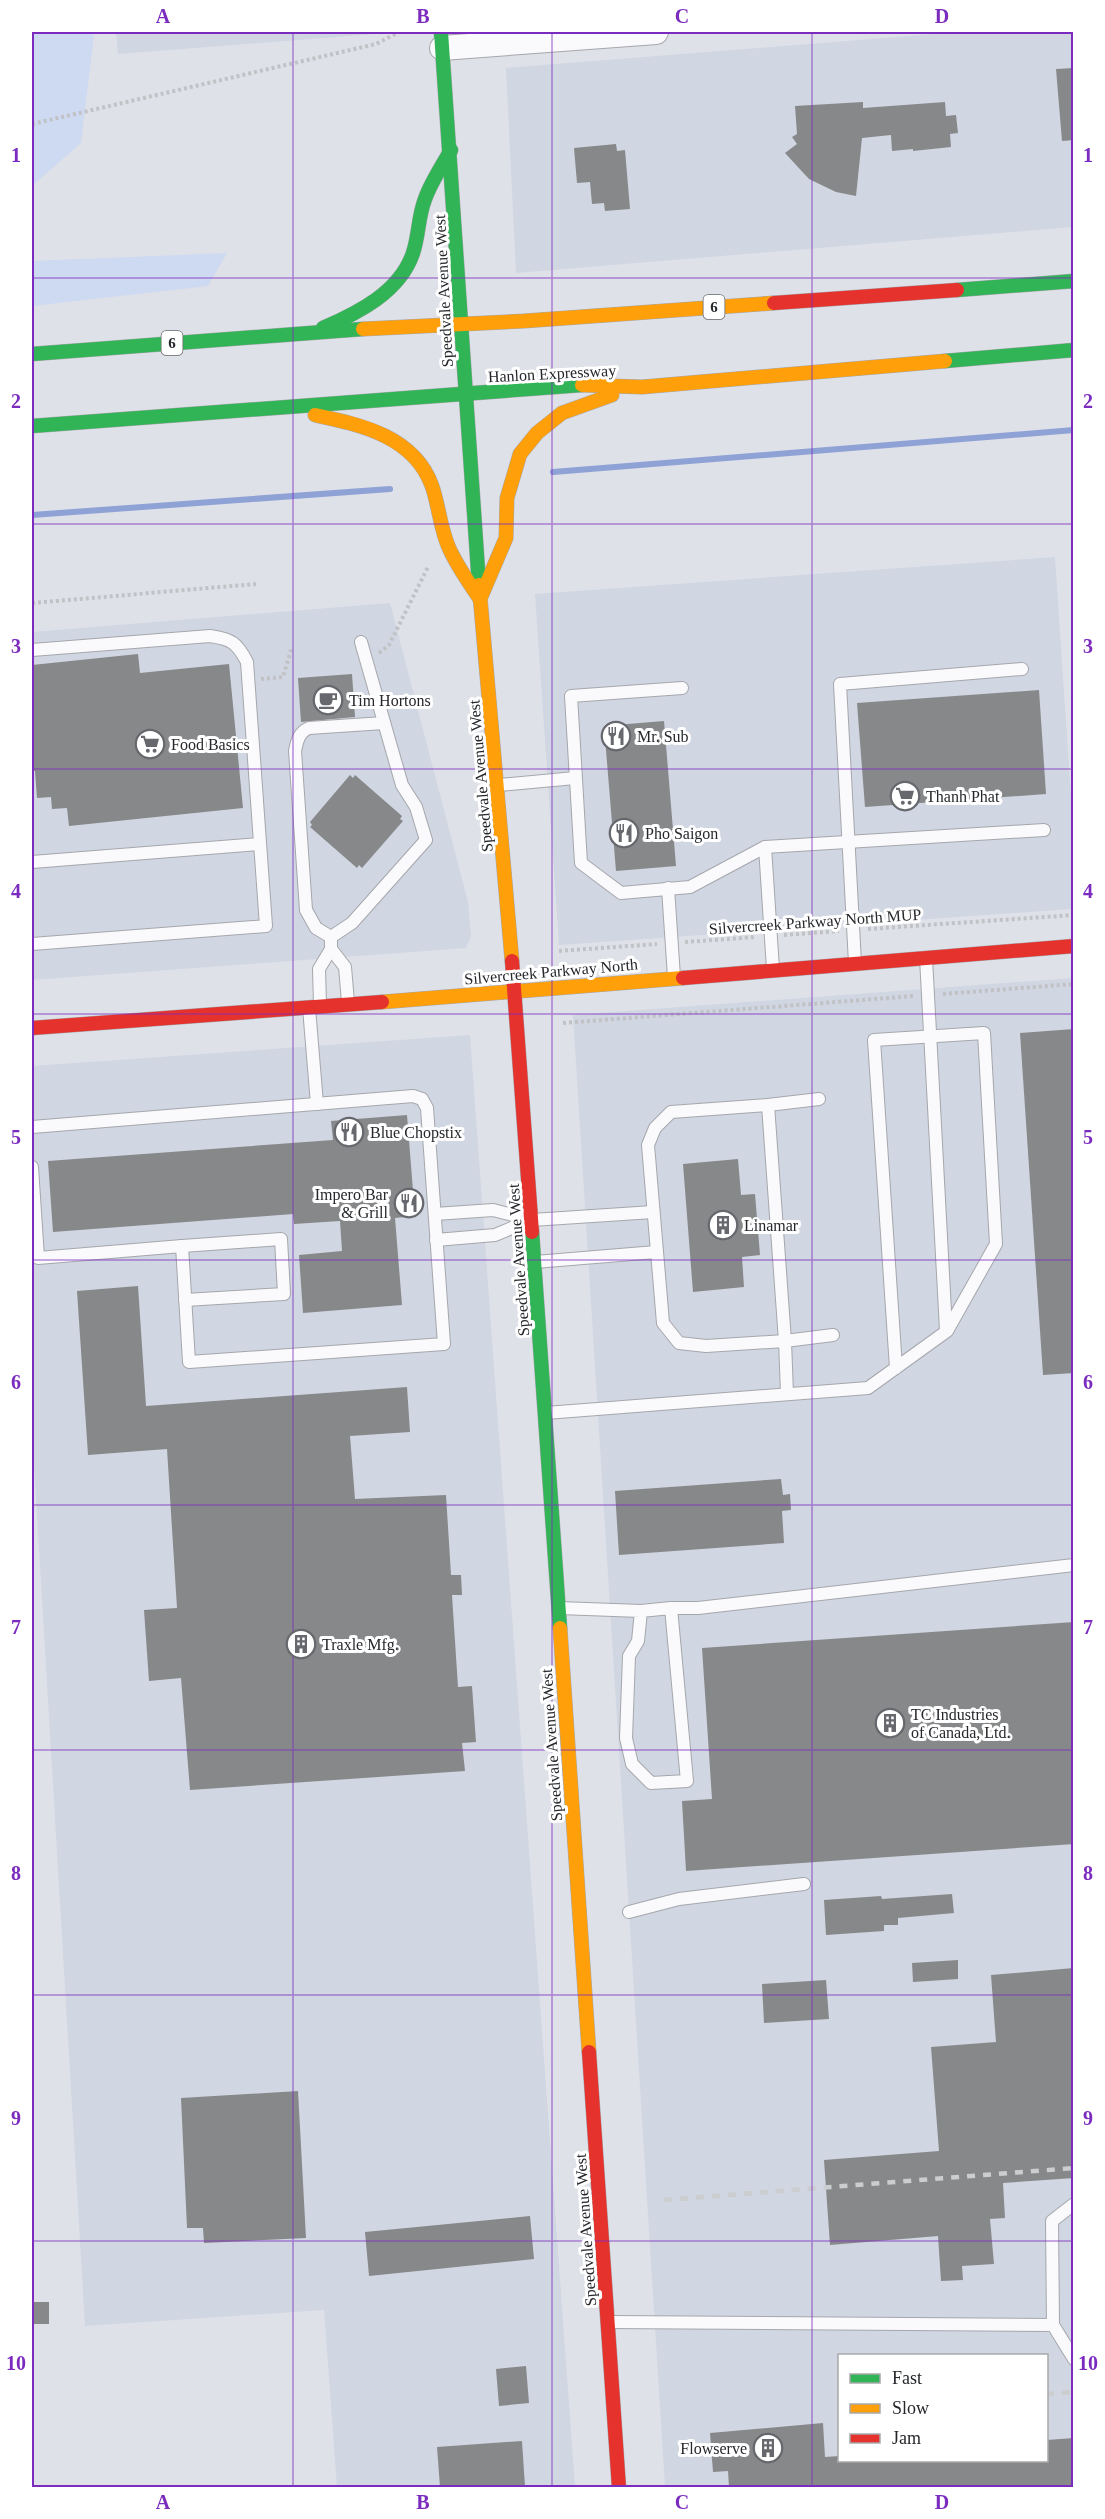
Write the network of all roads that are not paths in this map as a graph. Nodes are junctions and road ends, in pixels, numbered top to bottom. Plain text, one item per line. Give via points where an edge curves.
1 (656, 32) edge
2 (442, 40) edge
3 (451, 150) junction
4 (1074, 280) edge
5 (462, 325) junction
6 (314, 331) junction
7 (1074, 351) edge
8 (32, 354) edge
9 (642, 387) junction
10 (465, 394) junction
11 (283, 408) junction
12 (32, 426) edge
13 (480, 599) junction
14 (361, 642) dead end
15 (32, 650) edge
16 (1022, 669) dead end
17 (682, 688) dead end
18 (384, 723) junction
19 (575, 778) junction
20 (498, 785) junction
21 (1044, 830) dead end
22 (260, 844) junction
23 (849, 844) junction
24 (765, 847) junction
25 (32, 862) edge
26 (668, 888) junction
27 (331, 943) junction
28 (32, 944) edge
29 (1074, 946) edge
30 (926, 957) junction
31 (855, 963) junction
32 (773, 970) junction
33 (674, 978) junction
34 (515, 992) junction
35 (348, 1003) junction
36 (315, 1006) junction
37 (32, 1028) edge
38 (930, 1035) junction
39 (819, 1099) dead end
40 (317, 1104) junction
41 (768, 1105) junction
42 (32, 1127) edge
43 (32, 1167) edge
44 (653, 1212) junction
45 (435, 1214) junction
46 (532, 1220) junction
47 (436, 1240) junction
48 (182, 1246) junction
49 (656, 1252) junction
50 (534, 1262) junction
51 (185, 1300) junction
52 (946, 1331) junction
53 (833, 1335) dead end
54 (785, 1341) junction
55 (896, 1368) junction
56 (787, 1394) junction
57 (545, 1413) junction
58 (1074, 1565) edge
59 (558, 1608) junction
60 (671, 1608) junction
61 (641, 1611) junction
62 (804, 1884) dead end
63 (629, 1912) dead end
64 (1074, 2205) edge
65 (608, 2322) junction
66 (1053, 2325) junction
67 (1074, 2359) edge
68 (619, 2487) edge

1 - 2 street
2 - 3 main road, Speedvale Avenue West
3 - 5 main road, Speedvale Avenue West
3 - 6 main road via 422,206 412,256 402,277 385,293
4 - 5 main road, 6
5 - 6 main road, 6
5 - 10 main road, Speedvale Avenue West
6 - 8 main road, 6
7 - 9 main road, Hanlon Expressway
9 - 10 main road, Hanlon Expressway via 594,384
9 - 13 main road via 562,413 537,433 520,454 507,498 506,538
10 - 11 main road, Hanlon Expressway
10 - 13 main road, Speedvale Avenue West
11 - 12 main road, Hanlon Expressway
11 - 13 main road via 373,428 414,457 428,477 445,542
13 - 20 main road, Speedvale Avenue West
14 - 18 lane
15 - 22 lane via 210,636 227,638 239,648 247,662 249,680
16 - 23 lane via 840,684
17 - 19 lane via 571,696
18 - 27 lane via 402,785 416,807 426,840
18 - 27 lane via 309,728 297,741 306,910
19 - 20 lane
19 - 26 lane via 580,863 621,893
20 - 34 main road, Speedvale Avenue West
21 - 23 lane
22 - 25 lane
22 - 28 lane via 266,926
23 - 24 lane
23 - 31 lane
24 - 26 lane via 690,887
24 - 32 lane
26 - 33 lane
27 - 35 lane via 345,967
27 - 36 lane via 319,969
29 - 30 main road, Silvercreek Parkway North
30 - 31 main road, Silvercreek Parkway North
30 - 38 lane
31 - 32 main road, Silvercreek Parkway North
32 - 33 main road, Silvercreek Parkway North
33 - 34 main road, Silvercreek Parkway North
34 - 35 main road, Silvercreek Parkway North
34 - 46 main road, Speedvale Avenue West
35 - 36 main road, Silvercreek Parkway North
36 - 37 main road, Silvercreek Parkway North
36 - 40 lane
38 - 52 lane
38 - 52 lane via 984,1033 996,1244
38 - 55 lane via 874,1040
39 - 41 lane
40 - 42 lane
40 - 45 lane via 413,1096 422,1099 427,1108
41 - 44 lane via 671,1112 655,1128 648,1145
41 - 54 lane
43 - 48 lane via 38,1258
44 - 46 lane
44 - 49 lane
45 - 46 lane via 493,1210
45 - 47 lane
46 - 47 lane via 495,1235
46 - 50 main road, Speedvale Avenue West
47 - 51 lane via 444,1344 189,1362
48 - 51 lane
48 - 51 lane via 280,1239 284,1294
49 - 50 lane
49 - 54 lane via 663,1323 679,1343 706,1346
50 - 57 main road, Speedvale Avenue West
52 - 55 lane
53 - 54 lane
54 - 56 lane
55 - 56 lane via 868,1388
56 - 57 lane
57 - 59 main road, Speedvale Avenue West
58 - 60 lane
59 - 61 lane
59 - 65 main road, Speedvale Avenue West
60 - 61 lane
60 - 61 lane via 687,1781 651,1783 632,1764 626,1738 629,1656 638,1641
62 - 63 lane via 679,1899
64 - 66 lane via 1052,2221
65 - 66 lane
65 - 68 main road, Speedvale Avenue West
66 - 67 lane

